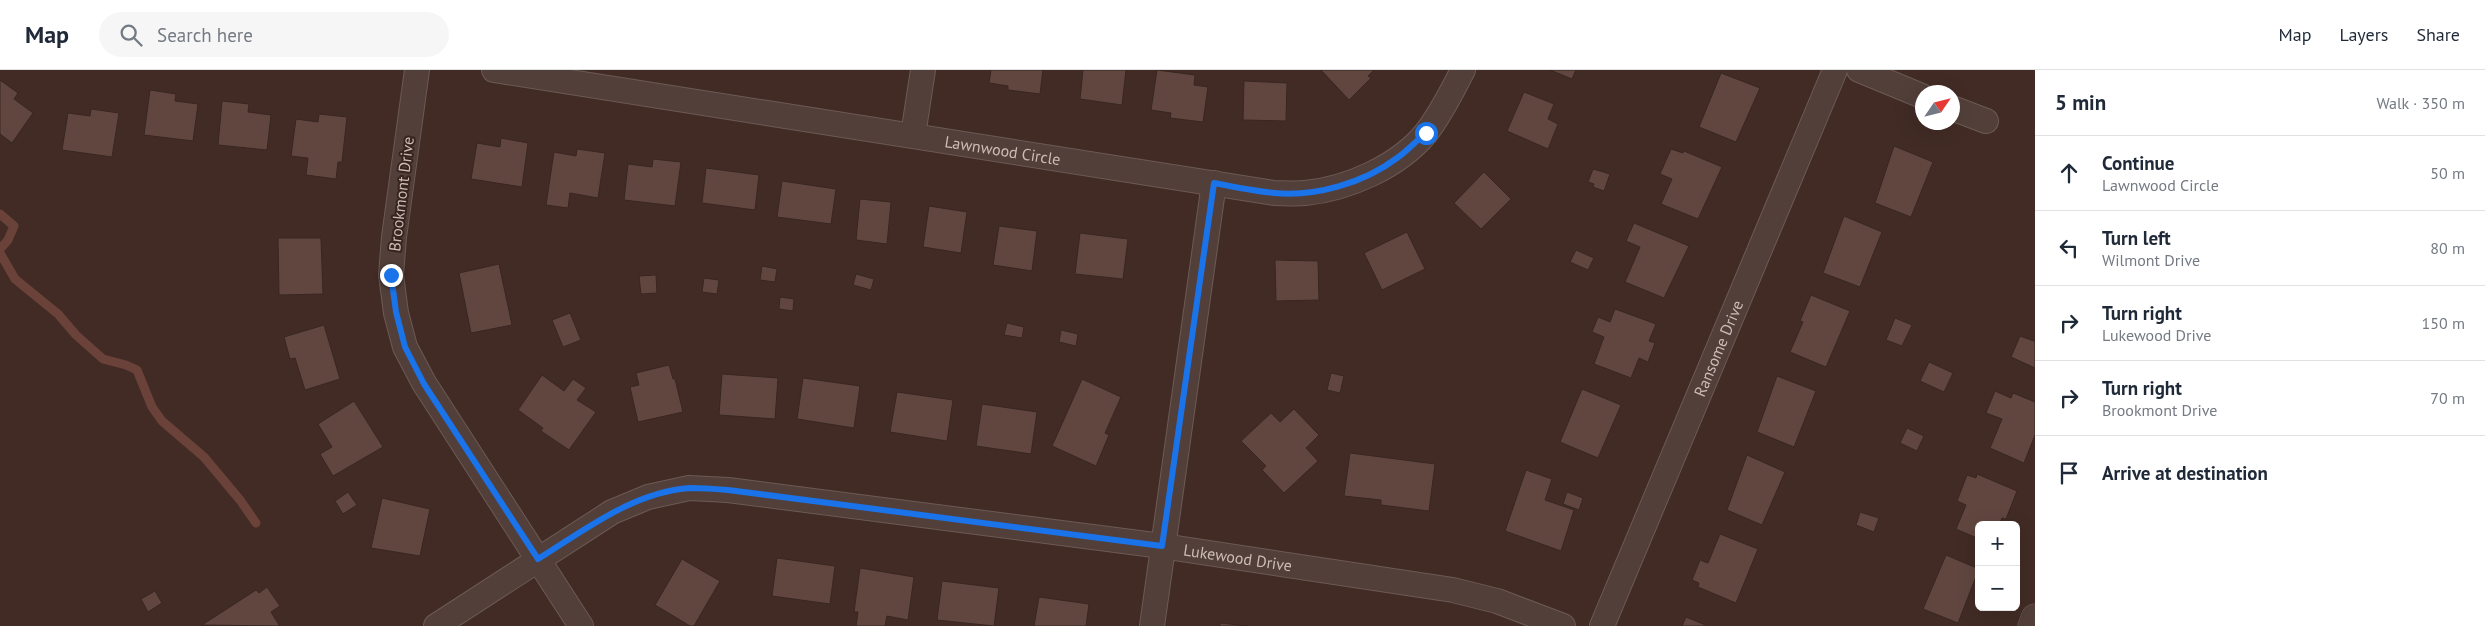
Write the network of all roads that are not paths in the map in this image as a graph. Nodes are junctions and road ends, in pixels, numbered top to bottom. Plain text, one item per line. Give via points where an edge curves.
1 (417, 70) edge
2 (494, 70) edge
3 (923, 70) edge
4 (1463, 70) edge
5 (1835, 70) edge
6 (1859, 70) edge
7 (1915, 93) edge
8 (1960, 111) edge
9 (1986, 121) dead end
10 (913, 135) junction
11 (1214, 183) junction
12 (1162, 546) junction
13 (538, 559) junction
14 (2035, 618) edge
15 (436, 626) edge
16 (581, 626) edge
17 (1152, 626) edge
18 (1563, 626) edge
19 (1602, 626) edge
20 (2032, 626) edge

1 - 13 street, Brookmont Drive via 394,237 391,275 396,312 405,347 424,384
2 - 10 street, Lawnwood Circle
3 - 10 street
4 - 11 street, Lawnwood Circle via 1426,133 1396,159 1367,175 1305,193 1274,193
5 - 19 street, Ransome Drive
6 - 7 street
8 - 9 street
10 - 11 street, Lawnwood Circle
11 - 12 street
12 - 13 street, Lukewood Drive via 728,490 689,488 648,497 612,512
12 - 17 street
12 - 18 street, Lukewood Drive via 1453,590 1497,601
13 - 15 street, Lukewood Drive
13 - 16 street, Brookmont Drive
14 - 20 street

